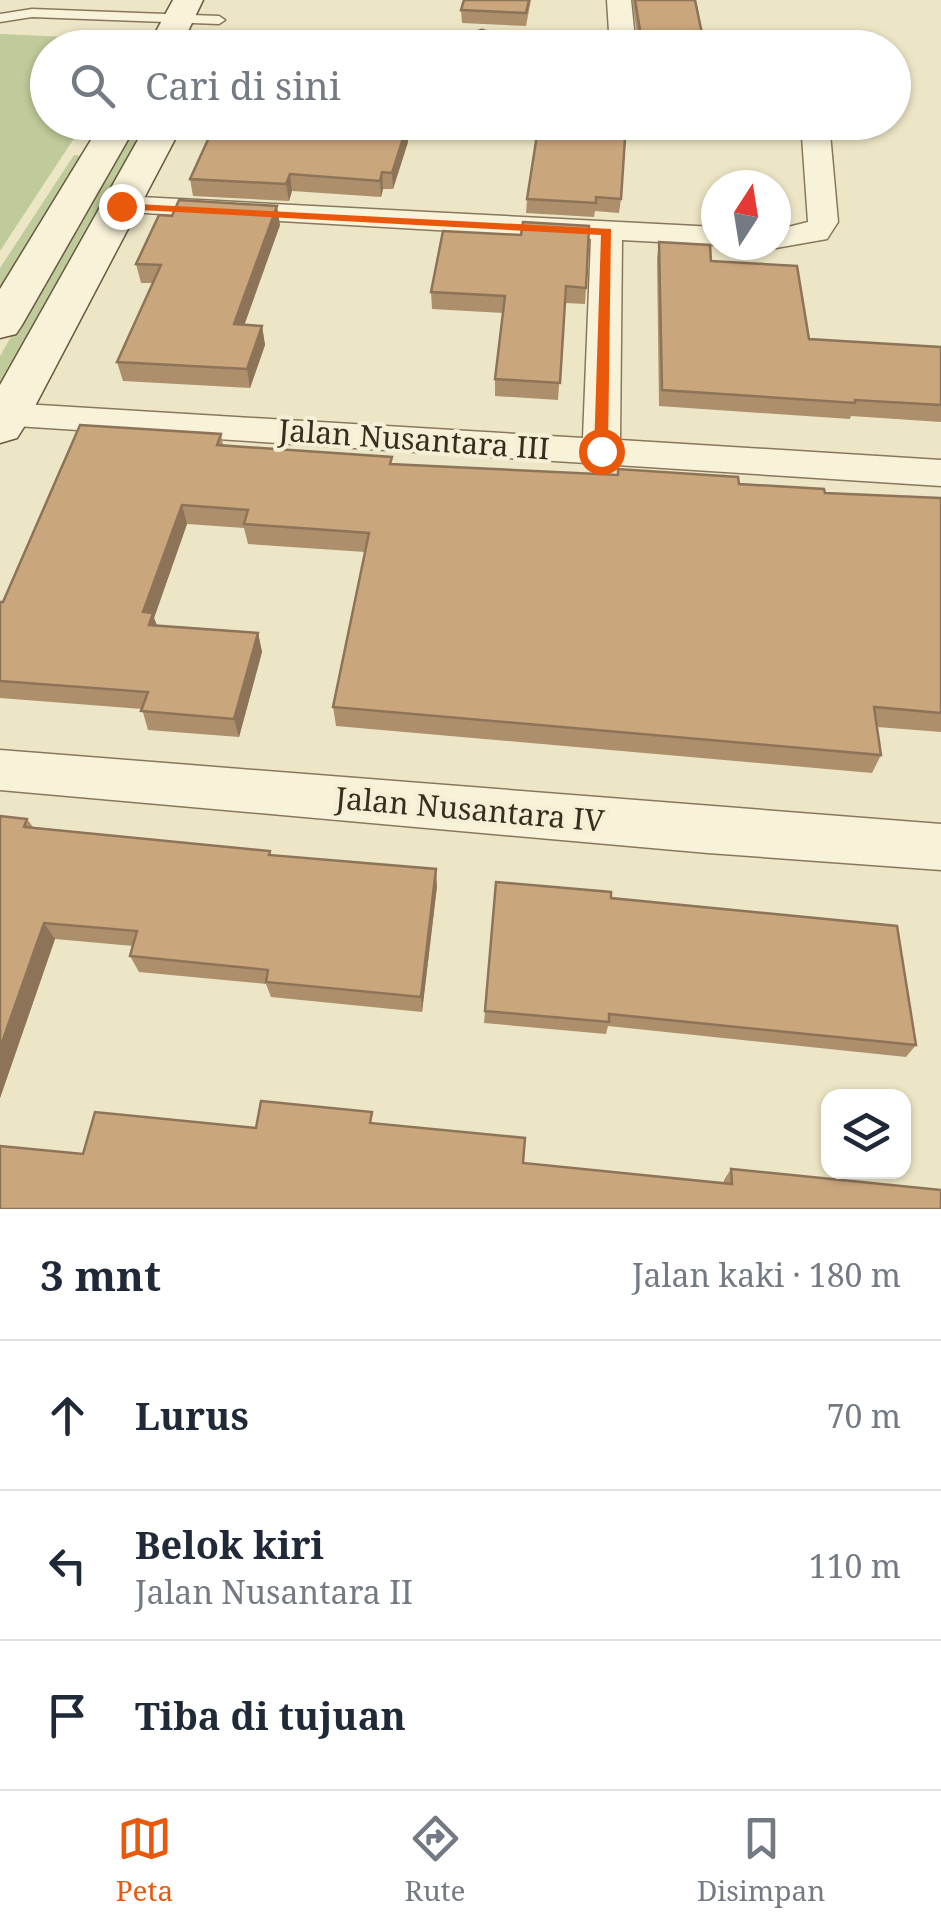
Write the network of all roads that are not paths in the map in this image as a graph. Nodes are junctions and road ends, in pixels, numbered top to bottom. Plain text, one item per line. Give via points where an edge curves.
1 (619, 0) edge
2 (184, 9) edge
3 (0, 18) edge
4 (217, 22) edge
5 (621, 30) edge
6 (109, 140) edge
7 (156, 140) edge
8 (816, 140) edge
9 (121, 206) junction
10 (607, 232) junction
11 (701, 235) edge
12 (791, 236) edge
13 (0, 325) edge
14 (3, 421) edge
15 (601, 451) junction
16 (941, 473) edge
17 (0, 770) edge
18 (941, 848) edge

1 - 5 street
2 - 3 lane
2 - 4 lane
6 - 13 street
7 - 9 street
8 - 12 street via 823,222 816,232
9 - 10 street
9 - 14 street
10 - 11 street
10 - 15 street
14 - 15 street, Jalan Nusantara III
15 - 16 street, Jalan Nusantara III
17 - 18 street, Jalan Nusantara IV

